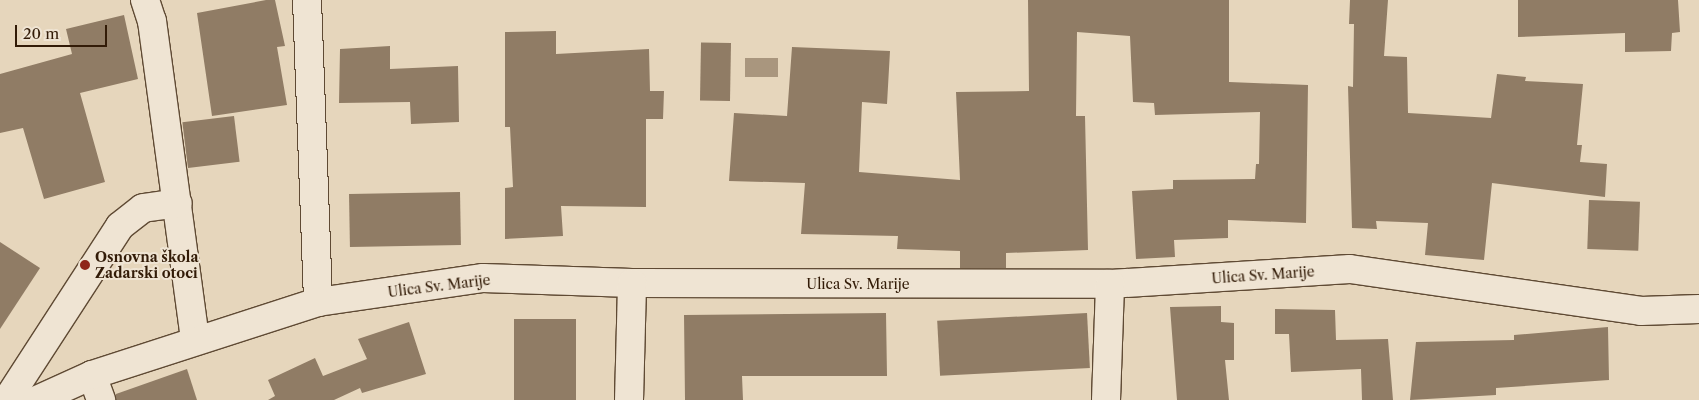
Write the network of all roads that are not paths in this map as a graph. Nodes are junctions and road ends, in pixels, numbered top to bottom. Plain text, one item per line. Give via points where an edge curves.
1 (145, 0) edge
2 (307, 0) edge
3 (178, 203) junction
4 (632, 283) junction
5 (1110, 284) junction
6 (318, 302) junction
7 (1699, 309) edge
8 (195, 339) junction
9 (96, 388) edge
10 (7, 400) edge
11 (37, 400) edge
12 (629, 400) edge
13 (1106, 400) edge

1 - 3 street via 152,21
2 - 6 street
3 - 8 street
3 - 10 street via 143,208 120,226
4 - 5 street, Ulica Sv. Marije
4 - 6 street, Ulica Sv. Marije via 483,278
4 - 12 street
5 - 7 street, Ulica Sv. Marije via 1350,269 1641,311
5 - 13 street
6 - 8 street, Ulica Sv. Marije
8 - 9 street, Ulica Sv. Marije
9 - 11 street, Ulica Sv. Marije

